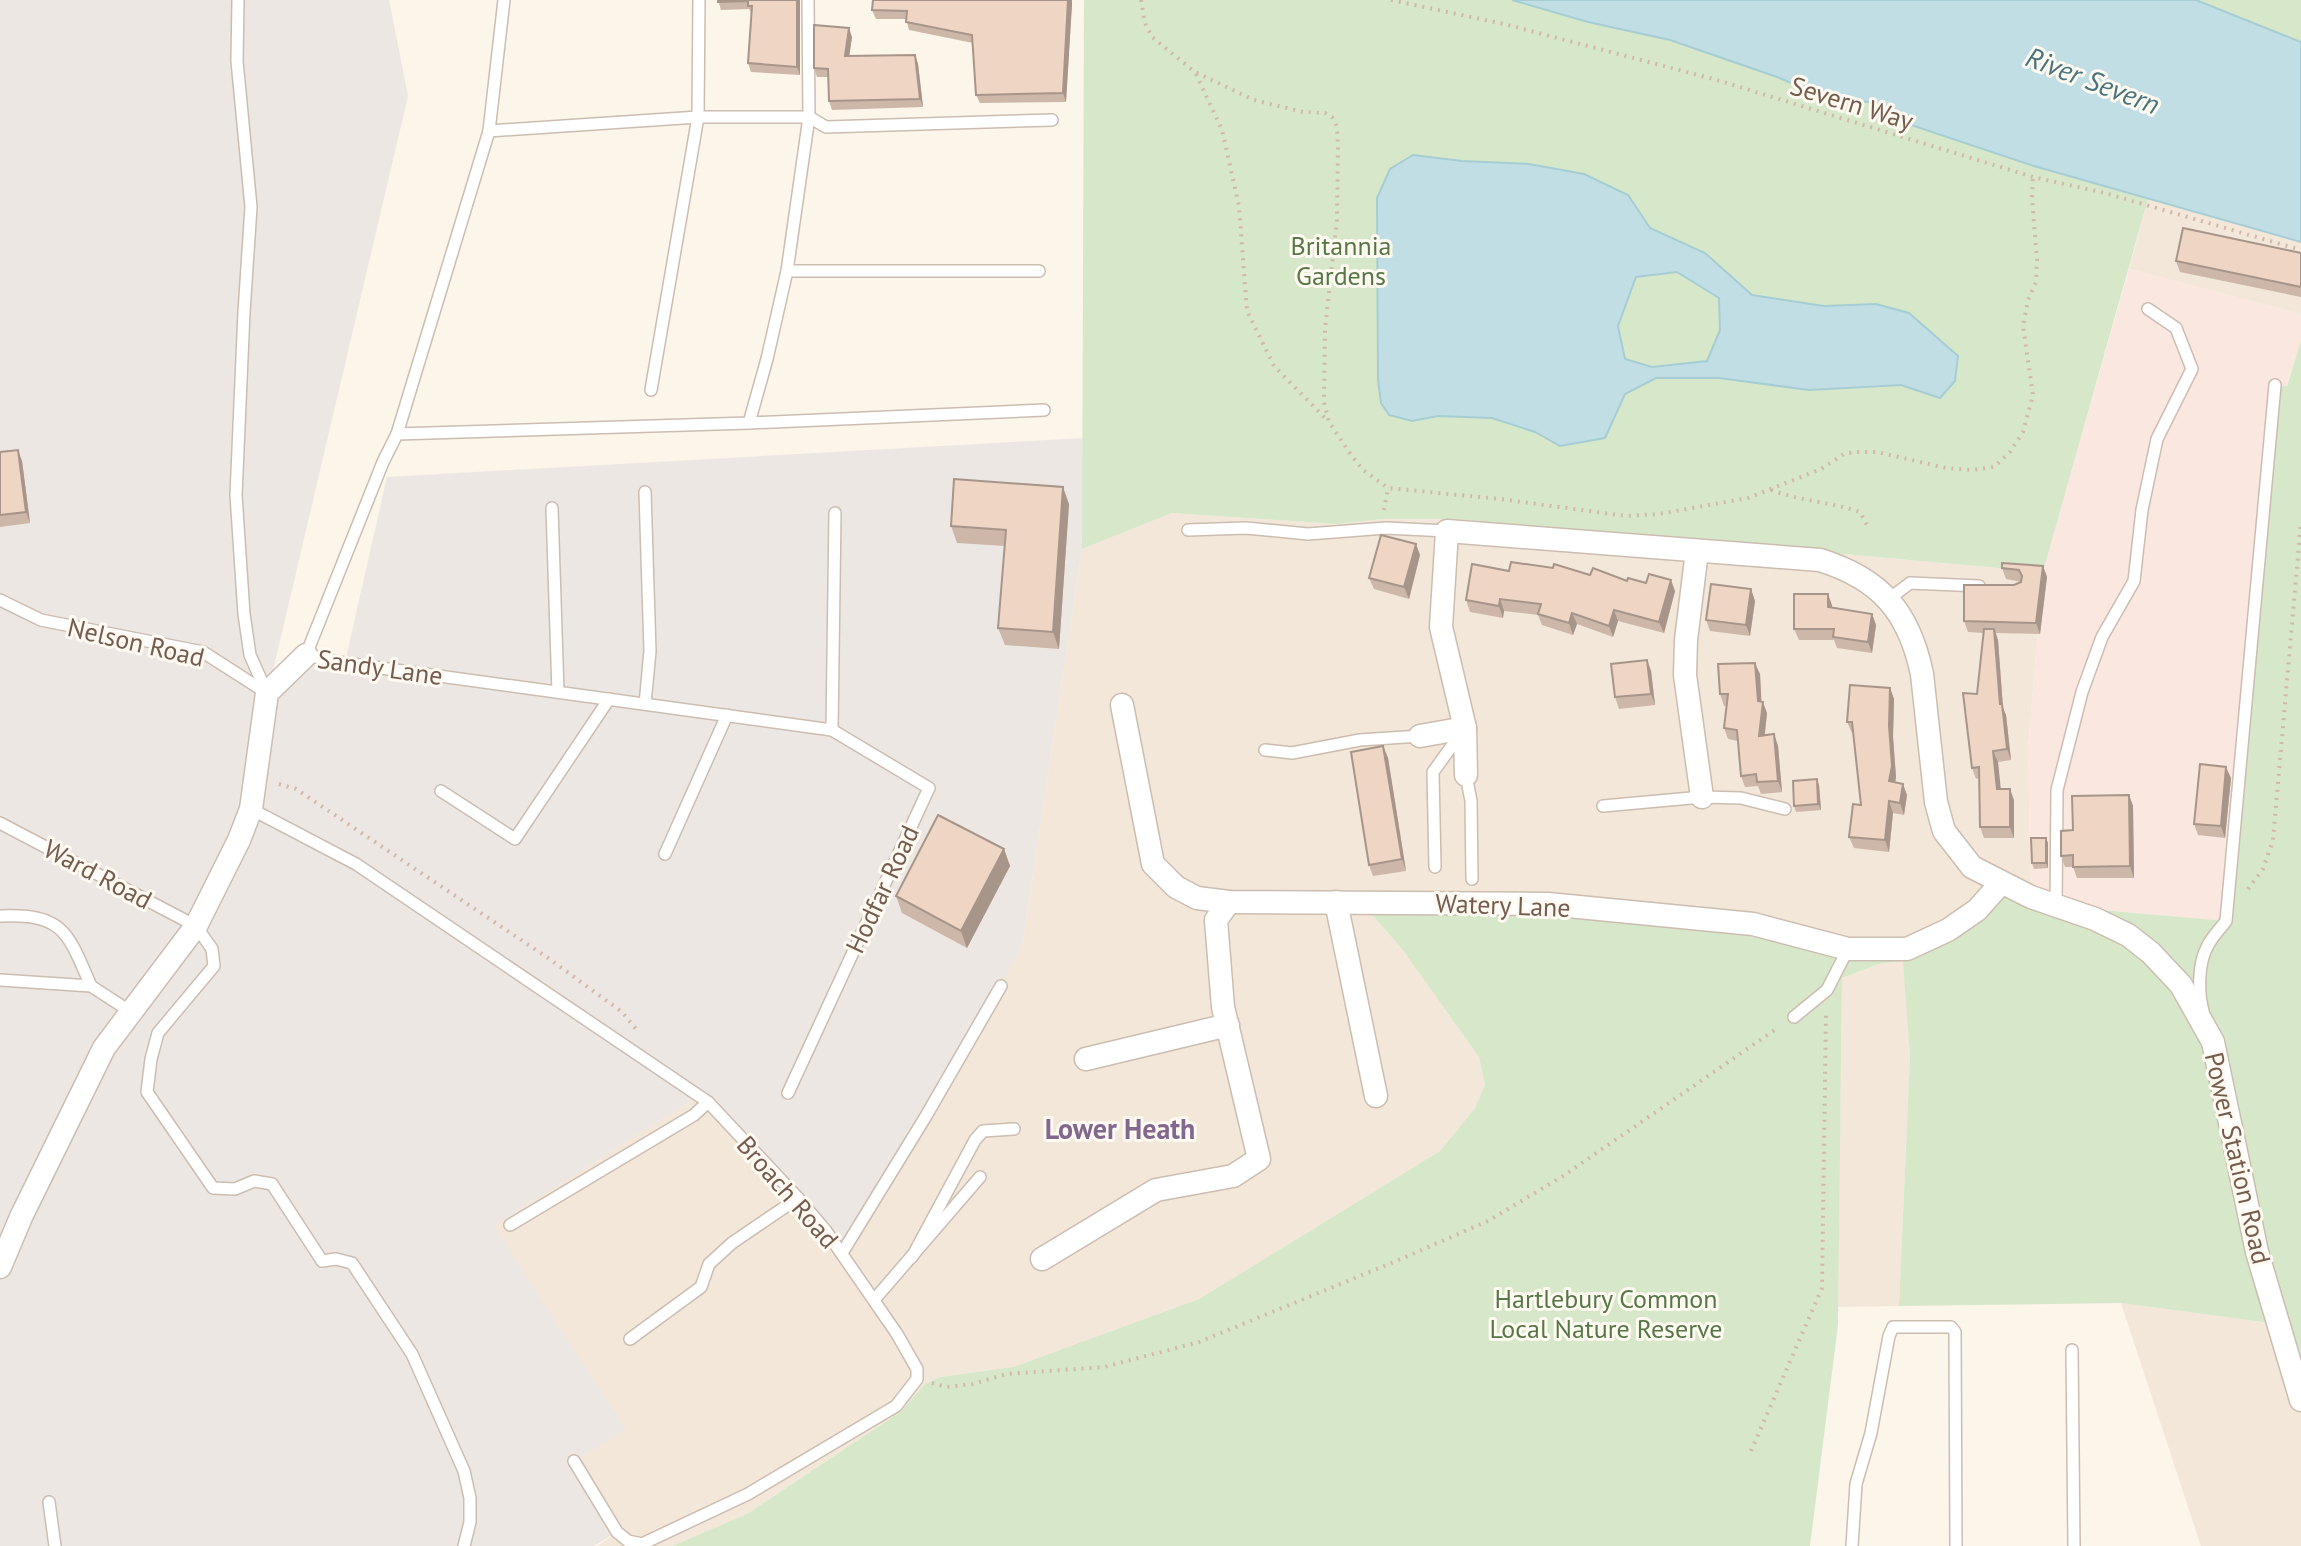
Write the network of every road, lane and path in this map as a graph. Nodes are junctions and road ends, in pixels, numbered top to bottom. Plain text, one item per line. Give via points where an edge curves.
1 (238, 0) edge
2 (504, 0) edge
3 (699, 0) edge
4 (808, 0) edge
5 (1141, 0) edge
6 (1391, 0) edge
7 (1195, 72) junction
8 (698, 117) junction
9 (809, 117) junction
10 (1052, 120) dead end
11 (489, 131) junction
12 (2033, 177) junction
13 (2301, 250) edge
14 (787, 271) junction
15 (1039, 271) dead end
16 (2148, 309) dead end
17 (2275, 385) dead end
18 (651, 390) dead end
19 (1044, 410) dead end
20 (1329, 422) junction
21 (749, 423) junction
22 (397, 434) junction
23 (1771, 490) junction
24 (645, 492) dead end
25 (552, 508) dead end
26 (835, 513) dead end
27 (2301, 522) edge
28 (1868, 527) dead end
29 (1188, 530) dead end
30 (1447, 531) junction
31 (1697, 551) junction
32 (1987, 587) edge
33 (1889, 599) junction
34 (0, 600) edge
35 (2301, 629) edge
36 (2293, 630) junction
37 (306, 655) junction
38 (558, 692) junction
39 (267, 693) junction
40 (609, 699) junction
41 (645, 704) junction
42 (1122, 705) dead end
43 (727, 715) junction
44 (1465, 728) junction
45 (832, 730) junction
46 (1420, 736) joint
47 (1265, 750) dead end
48 (1466, 775) joint
49 (257, 779) junction
50 (441, 791) dead end
51 (1702, 797) junction
52 (1603, 806) dead end
53 (251, 809) junction
54 (1785, 809) dead end
55 (0, 823) edge
56 (665, 854) dead end
57 (1435, 867) dead end
58 (1472, 879) dead end
59 (2001, 883) junction
60 (1229, 902) junction
61 (1336, 902) junction
62 (2056, 906) junction
63 (0, 916) edge
64 (2226, 921) junction
65 (196, 926) junction
66 (1848, 949) junction
67 (0, 980) edge
68 (91, 986) junction
69 (1001, 986) dead end
70 (1827, 990) junction
71 (131, 1012) junction
72 (1794, 1017) joint
73 (1228, 1025) junction
74 (640, 1034) dead end
75 (2213, 1042) junction
76 (1086, 1059) dead end
77 (788, 1093) dead end
78 (1376, 1096) dead end
79 (708, 1102) junction
80 (1014, 1129) dead end
81 (980, 1177) dead end
82 (798, 1198) junction
83 (510, 1225) dead end
84 (842, 1253) junction
85 (912, 1257) junction
86 (1042, 1259) dead end
87 (0, 1267) edge
88 (874, 1300) junction
89 (630, 1339) dead end
90 (2072, 1350) dead end
91 (917, 1379) junction
92 (2301, 1400) edge
93 (1751, 1451) dead end
94 (574, 1461) dead end
95 (49, 1502) dead end
96 (55, 1546) edge
97 (464, 1546) edge
98 (1852, 1546) edge
99 (1956, 1546) edge
100 (2074, 1546) edge

1 - 39 lane via 237,61 251,207 236,495 250,655
2 - 11 lane
3 - 8 lane
4 - 9 lane
5 - 7 path via 1152,37
6 - 12 path, Severn Way via 1717,80
7 - 20 path via 1222,130 1239,206 1247,311 1274,366
7 - 20 path via 1254,100 1325,113 1337,127 1337,220 1324,343
8 - 9 lane
8 - 11 lane
8 - 18 lane
9 - 10 lane via 826,127
9 - 14 lane
11 - 22 lane
12 - 13 path, Severn Way
12 - 23 path via 2036,282 2023,326 2033,395 2023,432 2010,452 1994,467 1971,470 1877,452 1844,454
14 - 15 lane
14 - 21 lane
16 - 62 lane via 2176,328 2192,369 2157,439 2134,581 2102,637 2057,790
17 - 64 lane
19 - 21 lane
20 - 23 path via 1363,470 1388,488 1626,516 1700,507
21 - 22 lane
22 - 37 lane
23 - 28 path via 1860,512
24 - 41 lane via 650,651
25 - 38 lane
26 - 45 lane
27 - 36 path
29 - 30 lane
30 - 31 street
30 - 44 street via 1441,627
31 - 33 street via 1820,560 1845,568
31 - 51 street via 1685,675
32 - 33 lane via 1910,583
33 - 59 street via 1917,654 1944,831 1972,867
34 - 39 lane, Nelson Road via 41,620 203,652
35 - 36 path
36 - 64 path via 2273,840 2263,869
37 - 38 lane, Sandy Lane
37 - 39 street, Sandy Lane
38 - 40 lane, Sandy Lane
39 - 49 street
40 - 41 lane, Sandy Lane
40 - 50 lane via 515,839
41 - 43 lane, Sandy Lane
42 - 60 street, Watery Lane via 1153,864 1176,887 1197,898
43 - 45 lane, Sandy Lane
43 - 56 lane
44 - 46 street
44 - 48 street
44 - 57 lane via 1433,772
45 - 77 lane, Hodfar Road via 929,788
46 - 47 lane via 1292,753
48 - 58 lane
49 - 53 street
49 - 74 path via 296,789 548,958 622,1012
51 - 52 lane
51 - 54 lane via 1741,798
53 - 65 street
53 - 79 lane, Broach Road via 356,864
55 - 65 lane, Ward Road
59 - 62 street, Power Station Road
59 - 66 street, Watery Lane via 1958,924 1907,949
60 - 61 street, Watery Lane
60 - 73 street via 1216,920
61 - 66 street, Watery Lane via 1548,904 1753,924
61 - 78 street
62 - 75 street, Power Station Road via 2128,935 2151,953 2181,985
63 - 68 lane via 29,915 60,926
64 - 75 lane via 2206,948 2200,976 2200,1000
65 - 71 street
65 - 97 lane via 212,949 214,966 158,1033 147,1092 213,1188 235,1189 254,1181 272,1184 322,1261 352,1263 412,1354 464,1471 470,1498
66 - 70 lane
67 - 68 lane
68 - 71 lane
69 - 84 lane
70 - 72 lane
70 - 93 path via 1822,1288
71 - 87 street via 104,1048
72 - 91 path via 1576,1168 1488,1221 1227,1331 1104,1367 1006,1374 946,1387
73 - 76 street
73 - 86 street via 1259,1159 1233,1176 1156,1190
75 - 92 street, Power Station Road via 2257,1252
79 - 82 lane, Broach Road
79 - 83 lane
80 - 85 lane via 983,1131 975,1140
81 - 85 lane
82 - 84 lane, Broach Road
82 - 89 lane via 732,1243 709,1264 701,1287
84 - 88 lane, Broach Road
85 - 88 lane
88 - 91 lane, Broach Road via 917,1369
90 - 100 lane
91 - 94 lane via 883,1414 748,1494 642,1544 617,1532
95 - 96 lane
98 - 99 lane via 1856,1484 1889,1336 1893,1327 1904,1325 1951,1327 1955,1332

